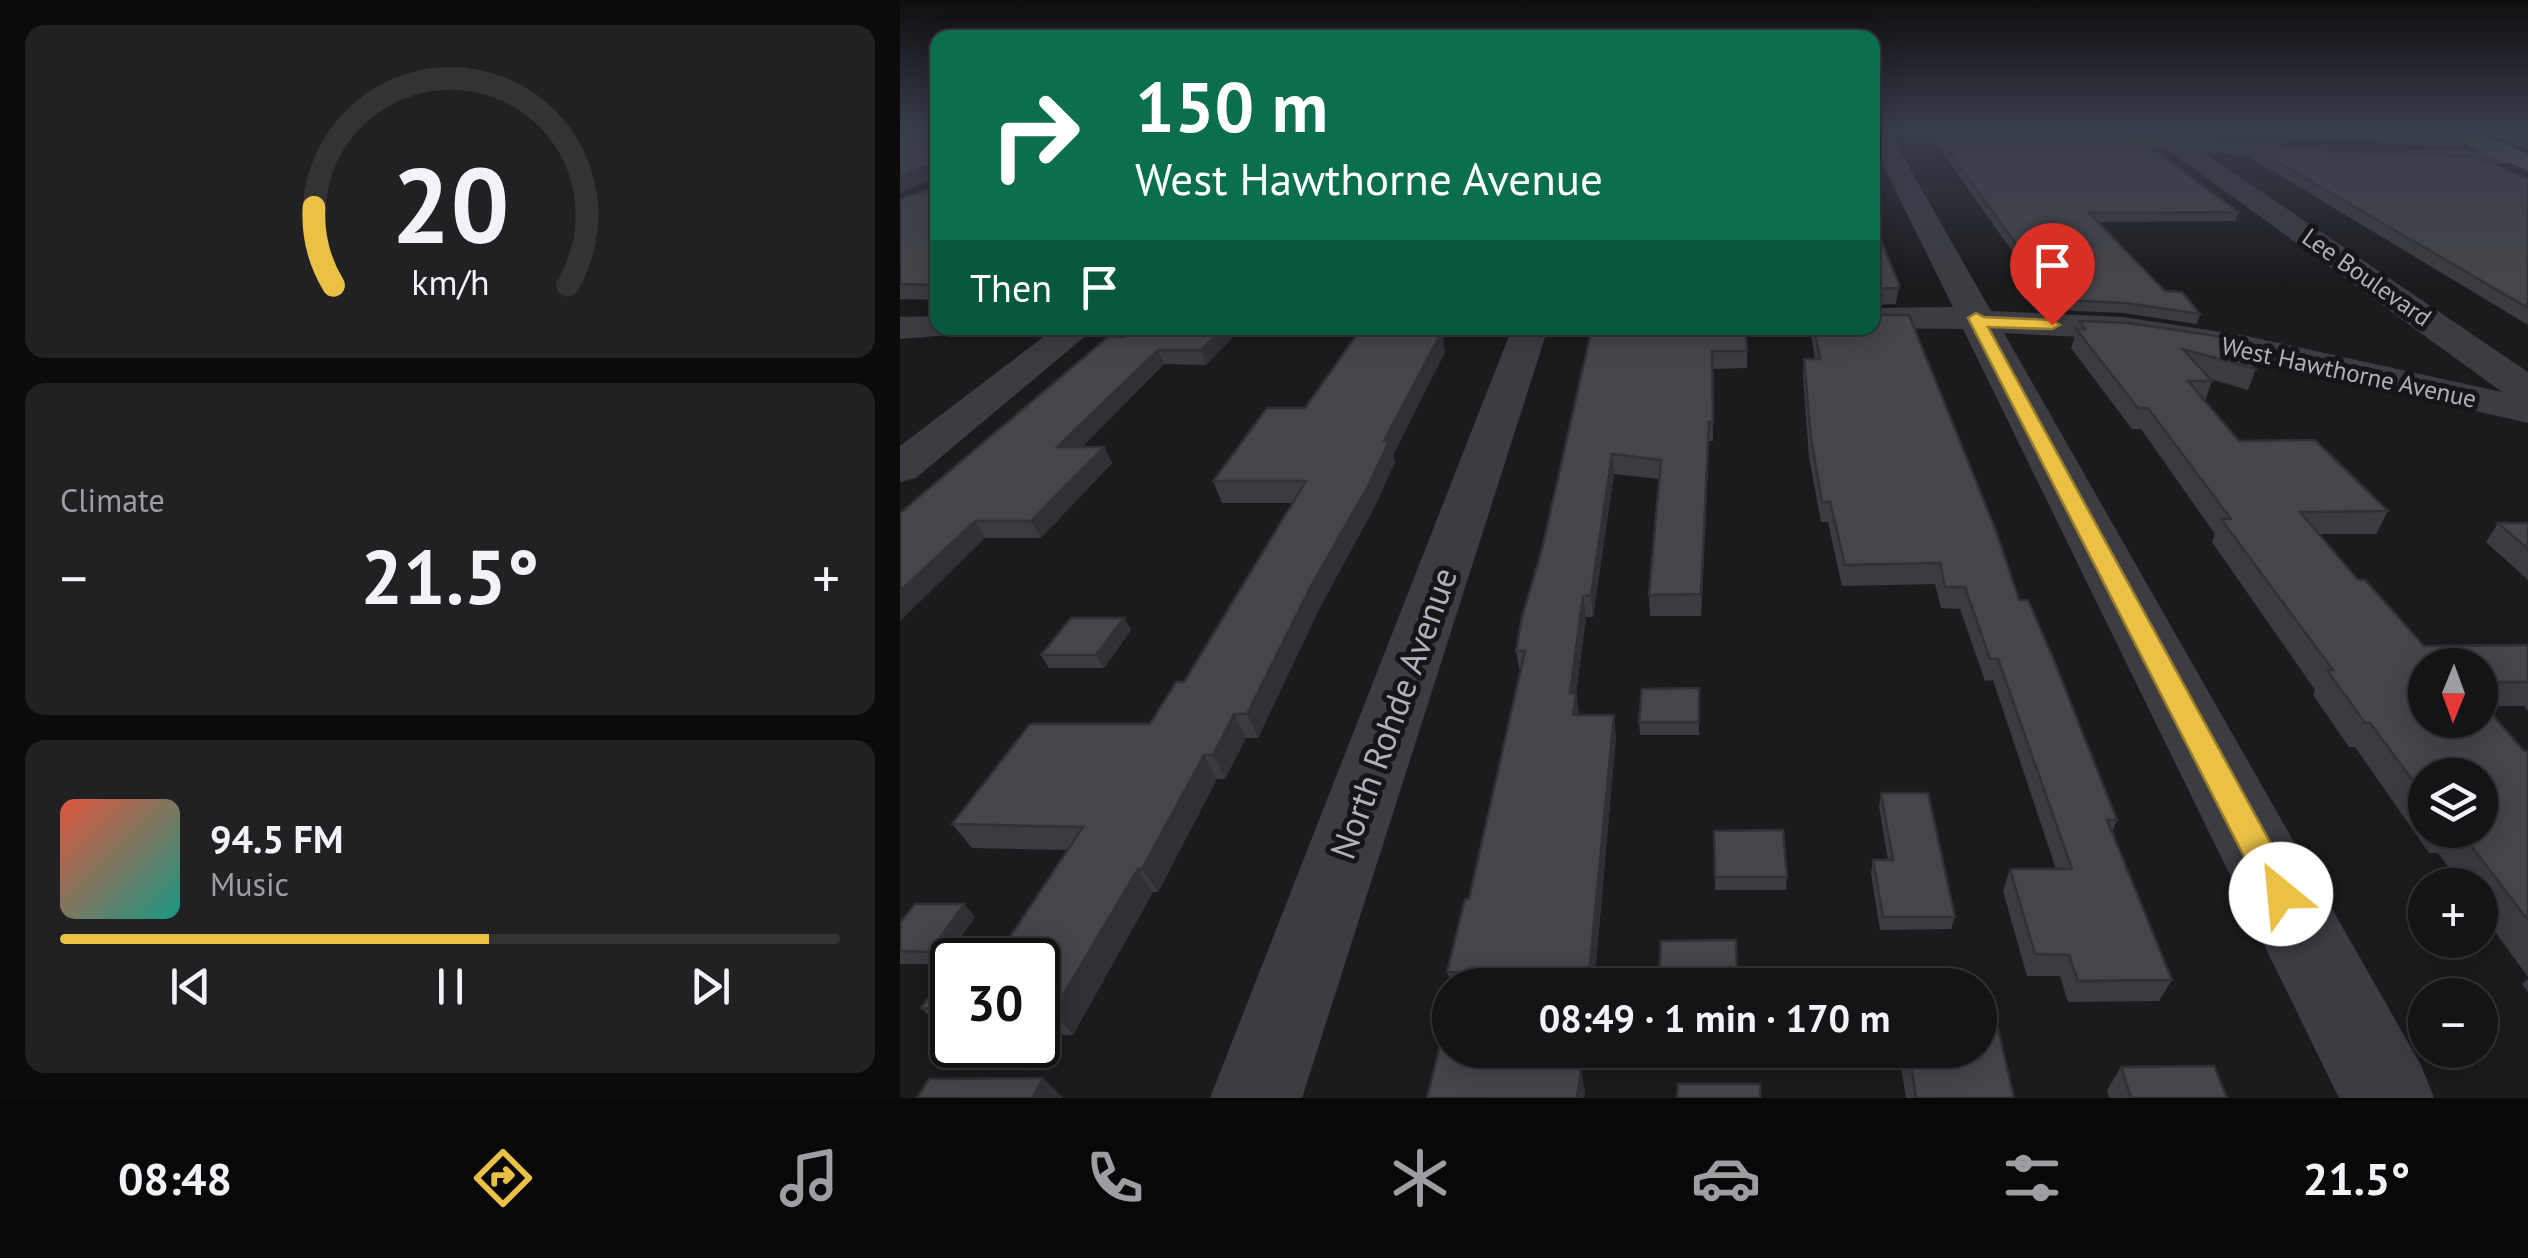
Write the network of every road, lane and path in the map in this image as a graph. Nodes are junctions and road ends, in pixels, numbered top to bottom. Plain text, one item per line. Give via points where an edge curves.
1 (1903, 181) edge
2 (2230, 181) edge
3 (1976, 318) junction
4 (1880, 319) edge
5 (900, 328) edge
6 (930, 328) edge
7 (1068, 335) edge
8 (1528, 335) edge
9 (2528, 391) edge
10 (2528, 410) edge
11 (900, 468) edge
12 (1256, 1098) edge
13 (2388, 1098) edge

1 - 3 street
2 - 9 street, Lee Boulevard
3 - 4 street, West Hawthorne Avenue
3 - 10 street, West Hawthorne Avenue via 2123,328 2247,347
3 - 13 street
5 - 6 street
7 - 11 street
8 - 12 street, North Rohde Avenue

